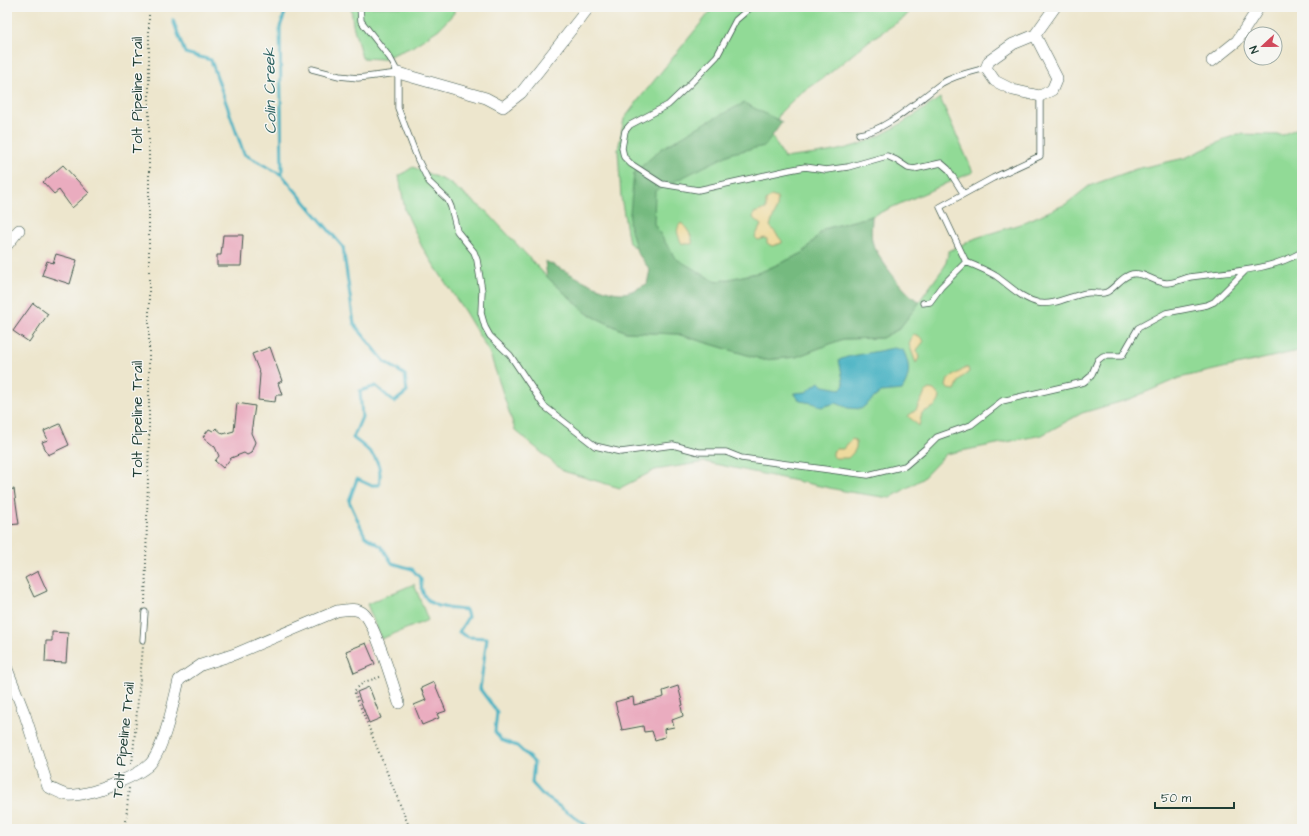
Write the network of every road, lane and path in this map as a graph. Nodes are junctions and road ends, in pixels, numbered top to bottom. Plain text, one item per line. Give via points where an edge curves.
1 (149, 7) edge
2 (360, 7) edge
3 (589, 7) edge
4 (751, 7) edge
5 (1055, 7) edge
6 (1259, 7) edge
7 (1035, 35) junction
8 (1212, 61) dead end
9 (986, 68) junction
10 (312, 69) dead end
11 (398, 72) junction
12 (1040, 96) junction
13 (858, 134) dead end
14 (963, 193) junction
15 (18, 230) dead end
16 (7, 245) edge
17 (1302, 252) edge
18 (966, 262) junction
19 (1245, 271) junction
20 (923, 303) dead end
21 (145, 612) joint
22 (143, 640) joint
23 (7, 669) edge
24 (389, 674) junction
25 (399, 703) dead end
26 (131, 777) junction
27 (125, 829) edge
28 (410, 829) edge

1 - 21 path, Tolt Pipeline Trail via 149,436
2 - 11 lane via 361,21
3 - 11 street via 521,93 503,107 486,98
4 - 14 lane via 736,20 717,56 689,86 668,105 630,125 625,131 622,148 624,157 631,164 662,184 698,190 789,170 848,167 887,156 914,169 941,163 948,169
5 - 7 street
6 - 8 street via 1237,41
7 - 9 street via 1013,44 989,61
7 - 12 street via 1057,78 1052,90
9 - 12 street via 995,82 1013,90
9 - 13 lane via 961,74 943,83 896,117 866,133
10 - 11 lane via 358,78
11 - 19 lane via 398,108 418,160 429,182 448,200 457,231 474,252 477,260 482,291 481,313 485,327 490,336 510,356 544,406 595,446 621,452 673,445 699,452 726,452 741,458 868,475 905,466 937,437 968,427 1002,401 1084,382 1091,376 1098,360 1103,356 1122,356 1138,328 1166,313 1214,302
12 - 14 lane via 1040,156
14 - 18 lane via 940,207
15 - 16 street
17 - 19 lane via 1286,261
18 - 19 lane via 987,271 1028,299 1049,304 1074,295 1109,291 1131,274 1142,274 1168,283 1189,277
18 - 20 lane via 930,302
21 - 22 lane
22 - 26 path, Tolt Pipeline Trail
23 - 26 street via 48,787 67,795 96,790
24 - 25 street
24 - 26 street via 365,614 354,609 337,611 235,654 201,665 179,680 164,736 150,763
24 - 28 path via 364,682 354,691
26 - 27 path, Tolt Pipeline Trail

